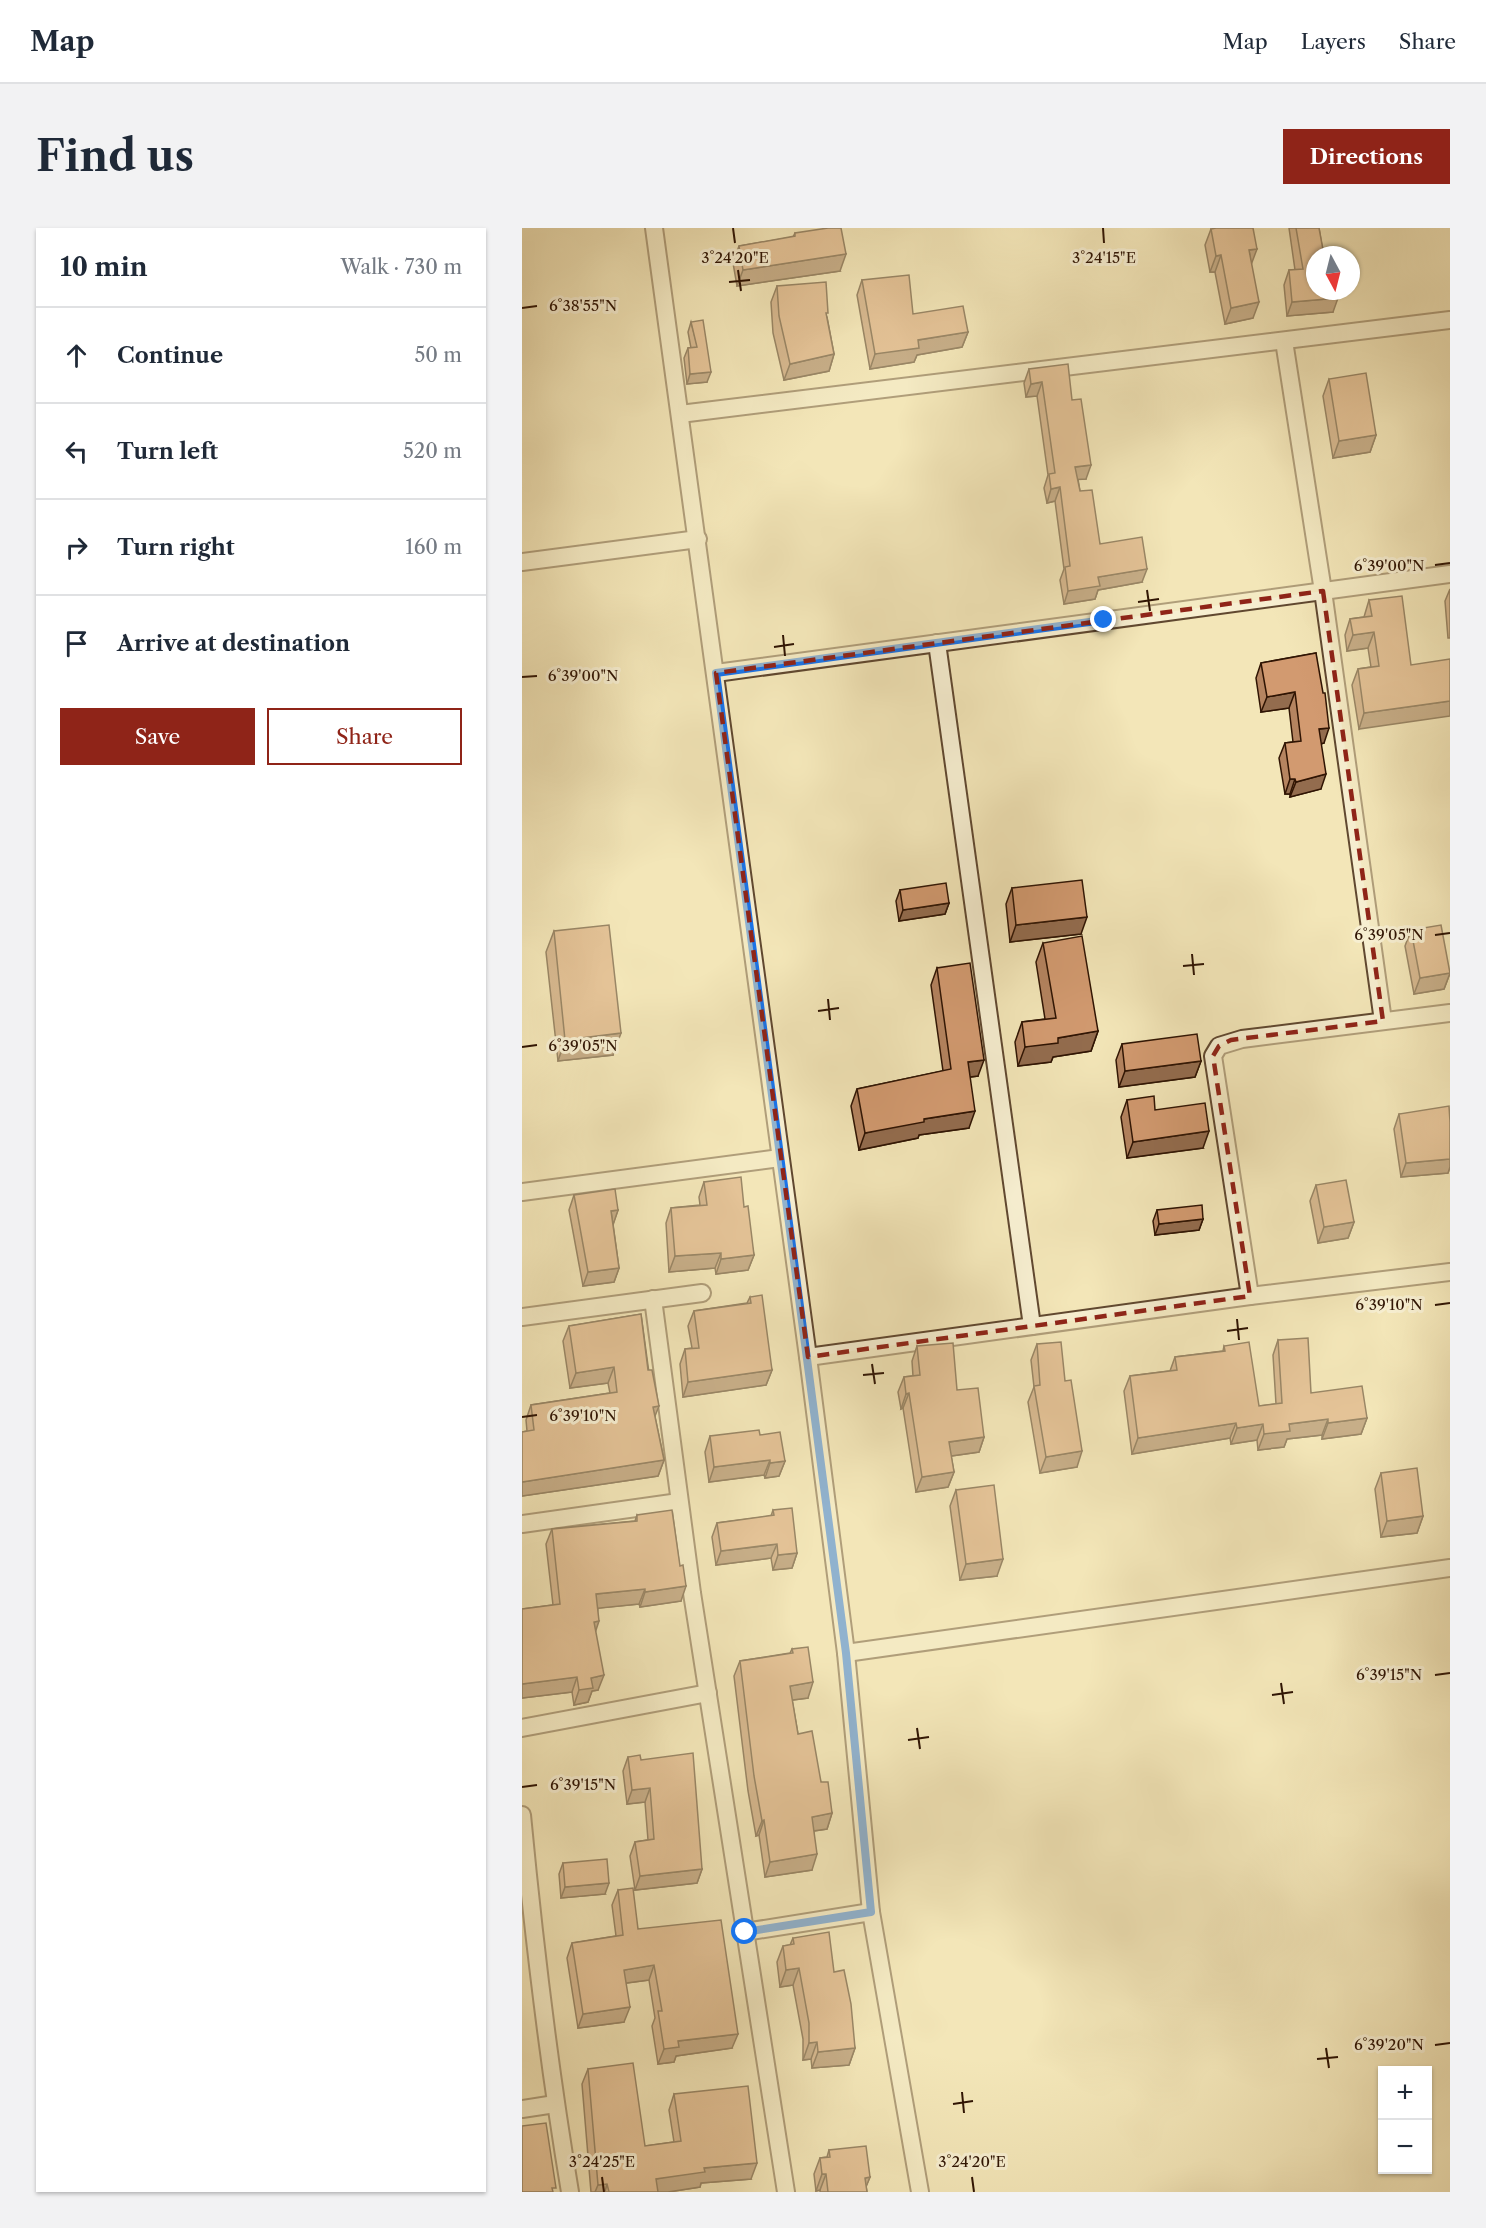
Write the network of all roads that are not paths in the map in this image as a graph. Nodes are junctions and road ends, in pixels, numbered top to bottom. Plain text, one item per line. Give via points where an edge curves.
1 (654, 228) edge
2 (1450, 320) edge
3 (1284, 341) junction
4 (680, 414) junction
5 (698, 539) junction
6 (522, 562) edge
7 (1450, 574) edge
8 (1323, 591) junction
9 (936, 643) junction
10 (716, 673) junction
11 (1450, 1013) edge
12 (1383, 1022) junction
13 (780, 1158) junction
14 (522, 1192) edge
15 (1450, 1272) edge
16 (702, 1293) dead end
17 (1250, 1296) junction
18 (653, 1299) junction
19 (522, 1317) edge
20 (1032, 1326) junction
21 (808, 1357) junction
22 (679, 1502) junction
23 (522, 1524) edge
24 (1450, 1568) edge
25 (846, 1653) junction
26 (708, 1693) junction
27 (522, 1728) edge
28 (522, 1815) edge
29 (871, 1912) junction
30 (527, 1919) edge
31 (745, 1932) junction
32 (555, 2104) junction
33 (522, 2109) edge
34 (570, 2192) edge
35 (786, 2192) edge
36 (920, 2192) edge

1 - 4 street
2 - 3 street
3 - 4 street
3 - 8 street
4 - 5 street
5 - 6 street
5 - 10 street
7 - 8 street
8 - 9 street
8 - 12 street
9 - 10 street
9 - 20 street
10 - 13 street
11 - 12 street
12 - 17 street via 1231,1040 1219,1046 1213,1056
13 - 14 street
13 - 21 street
15 - 17 street
16 - 18 street
17 - 20 street
18 - 19 street
18 - 22 street
20 - 21 street
21 - 25 street
22 - 23 street
22 - 26 street
24 - 25 street
25 - 29 street
26 - 27 street
26 - 31 street
28 - 30 street
29 - 31 street
29 - 36 street
30 - 32 street
31 - 35 street
32 - 33 street
32 - 34 street

